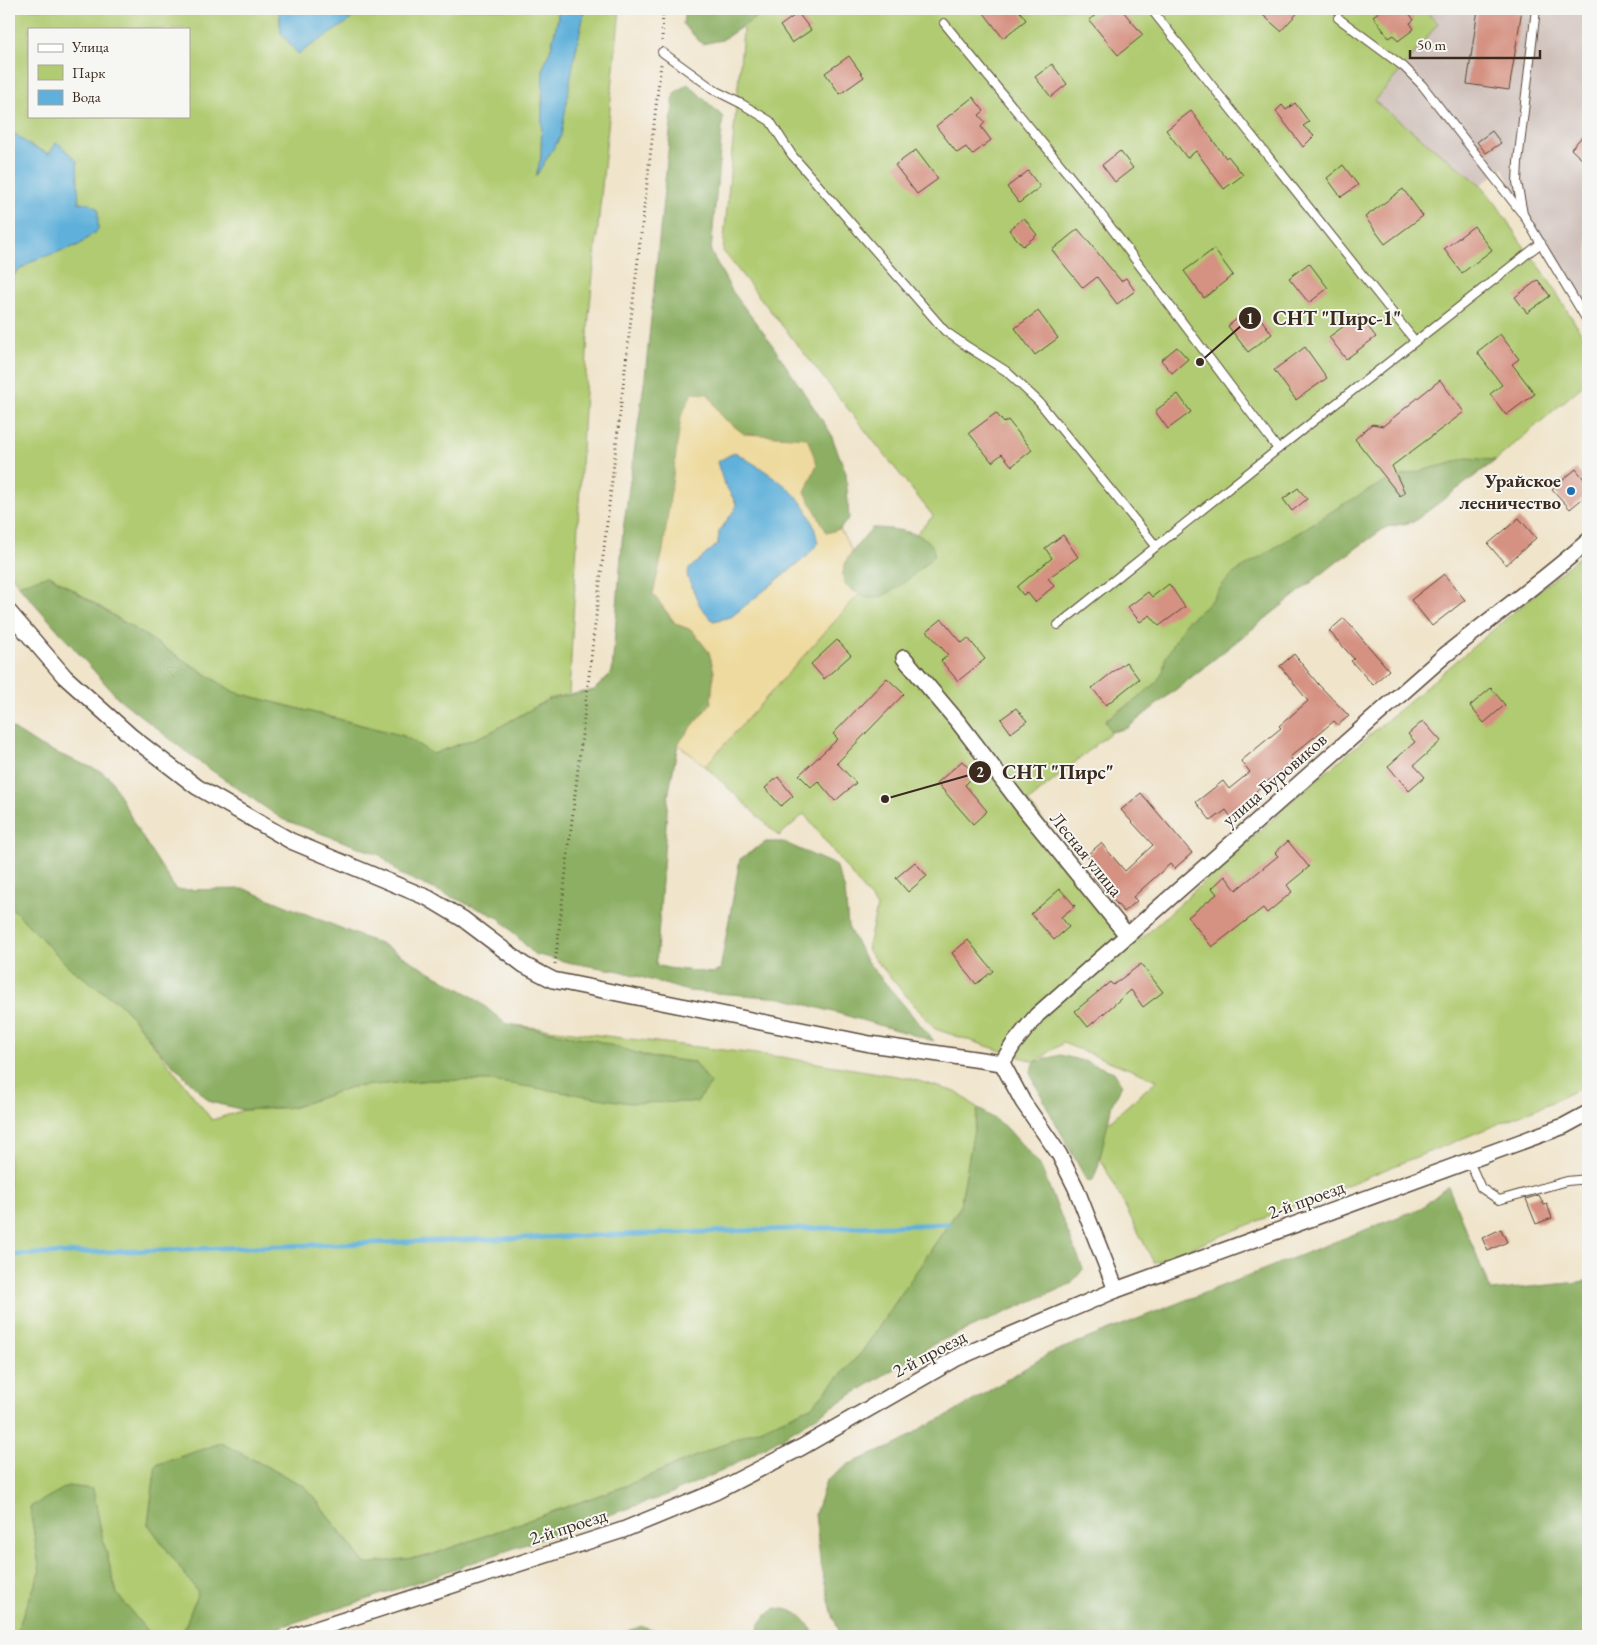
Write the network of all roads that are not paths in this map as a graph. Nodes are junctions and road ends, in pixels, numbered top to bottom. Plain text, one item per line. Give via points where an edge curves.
1 (1151, 9) edge
2 (1536, 9) edge
3 (1338, 18) dead end
4 (944, 23) dead end
5 (662, 52) road end
6 (1522, 214) junction
7 (1541, 243) junction
8 (1588, 322) edge
9 (1416, 341) junction
10 (1278, 449) junction
11 (1588, 540) edge
12 (1156, 546) junction
13 (9, 612) edge
14 (1058, 625) dead end
15 (904, 658) dead end
16 (1127, 935) junction
17 (1002, 1063) junction
18 (1588, 1114) edge
19 (1469, 1161) junction
20 (1588, 1179) edge
21 (1116, 1290) junction
22 (294, 1636) edge

1 - 9 lane
2 - 6 lane via 1518,162 1517,182
3 - 6 lane via 1404,67 1422,85
4 - 10 lane via 1100,213
5 - 12 lane via 716,92 770,121 792,155 946,331 1006,371 1039,402
6 - 7 lane
7 - 8 lane
7 - 9 lane
9 - 10 lane
10 - 12 lane
11 - 16 street, улица Буровиков via 1559,567 1444,656
12 - 14 lane
13 - 17 street via 65,677 132,737 198,787 291,841 428,898 463,919 524,965 553,980 870,1044
15 - 16 street, Лесная улица
16 - 17 street, улица Буровиков via 1037,1015
17 - 21 street via 1076,1188
18 - 19 street, 2-й проезд
19 - 20 lane via 1481,1188 1499,1200 1567,1181
19 - 21 street, 2-й проезд
21 - 22 street, 2-й проезд via 957,1358 802,1447 715,1492 623,1530

